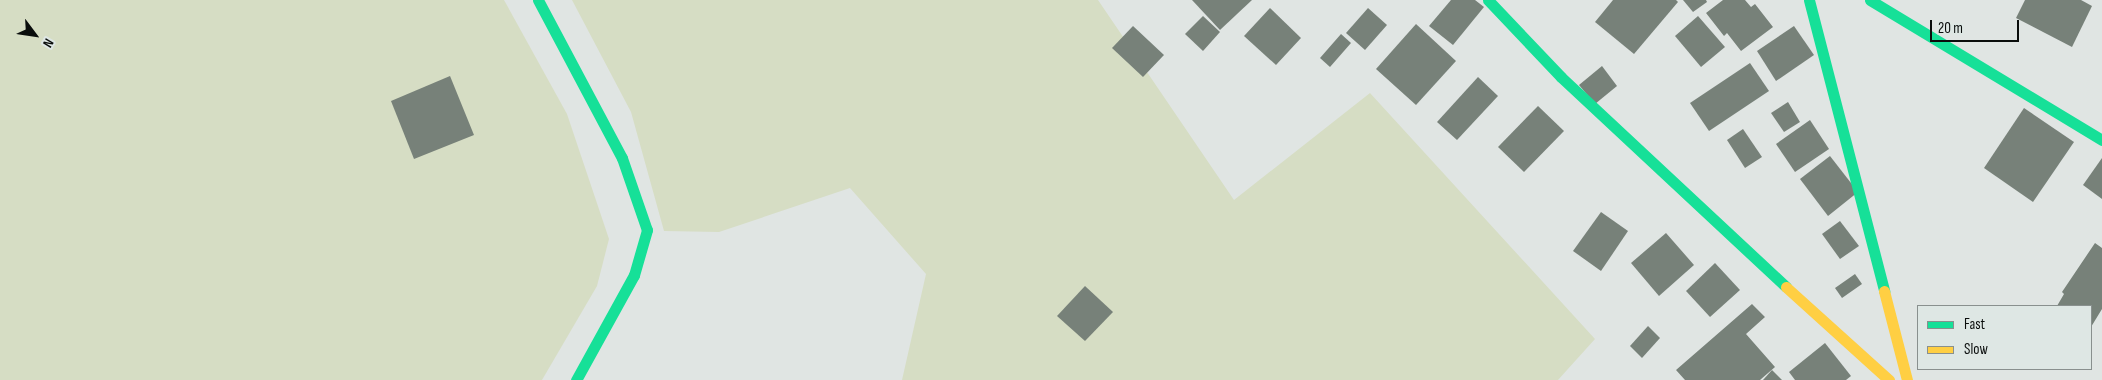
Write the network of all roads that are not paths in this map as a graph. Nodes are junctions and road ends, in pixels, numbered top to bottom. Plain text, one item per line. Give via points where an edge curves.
1 (538, 0) edge
2 (1488, 0) edge
3 (1809, 0) edge
4 (1870, 0) edge
5 (2102, 140) edge
6 (576, 380) edge
7 (1889, 380) edge
8 (1907, 380) edge

1 - 6 street via 622,158 647,230 634,275
2 - 7 street via 1610,124
3 - 8 street
4 - 5 street

